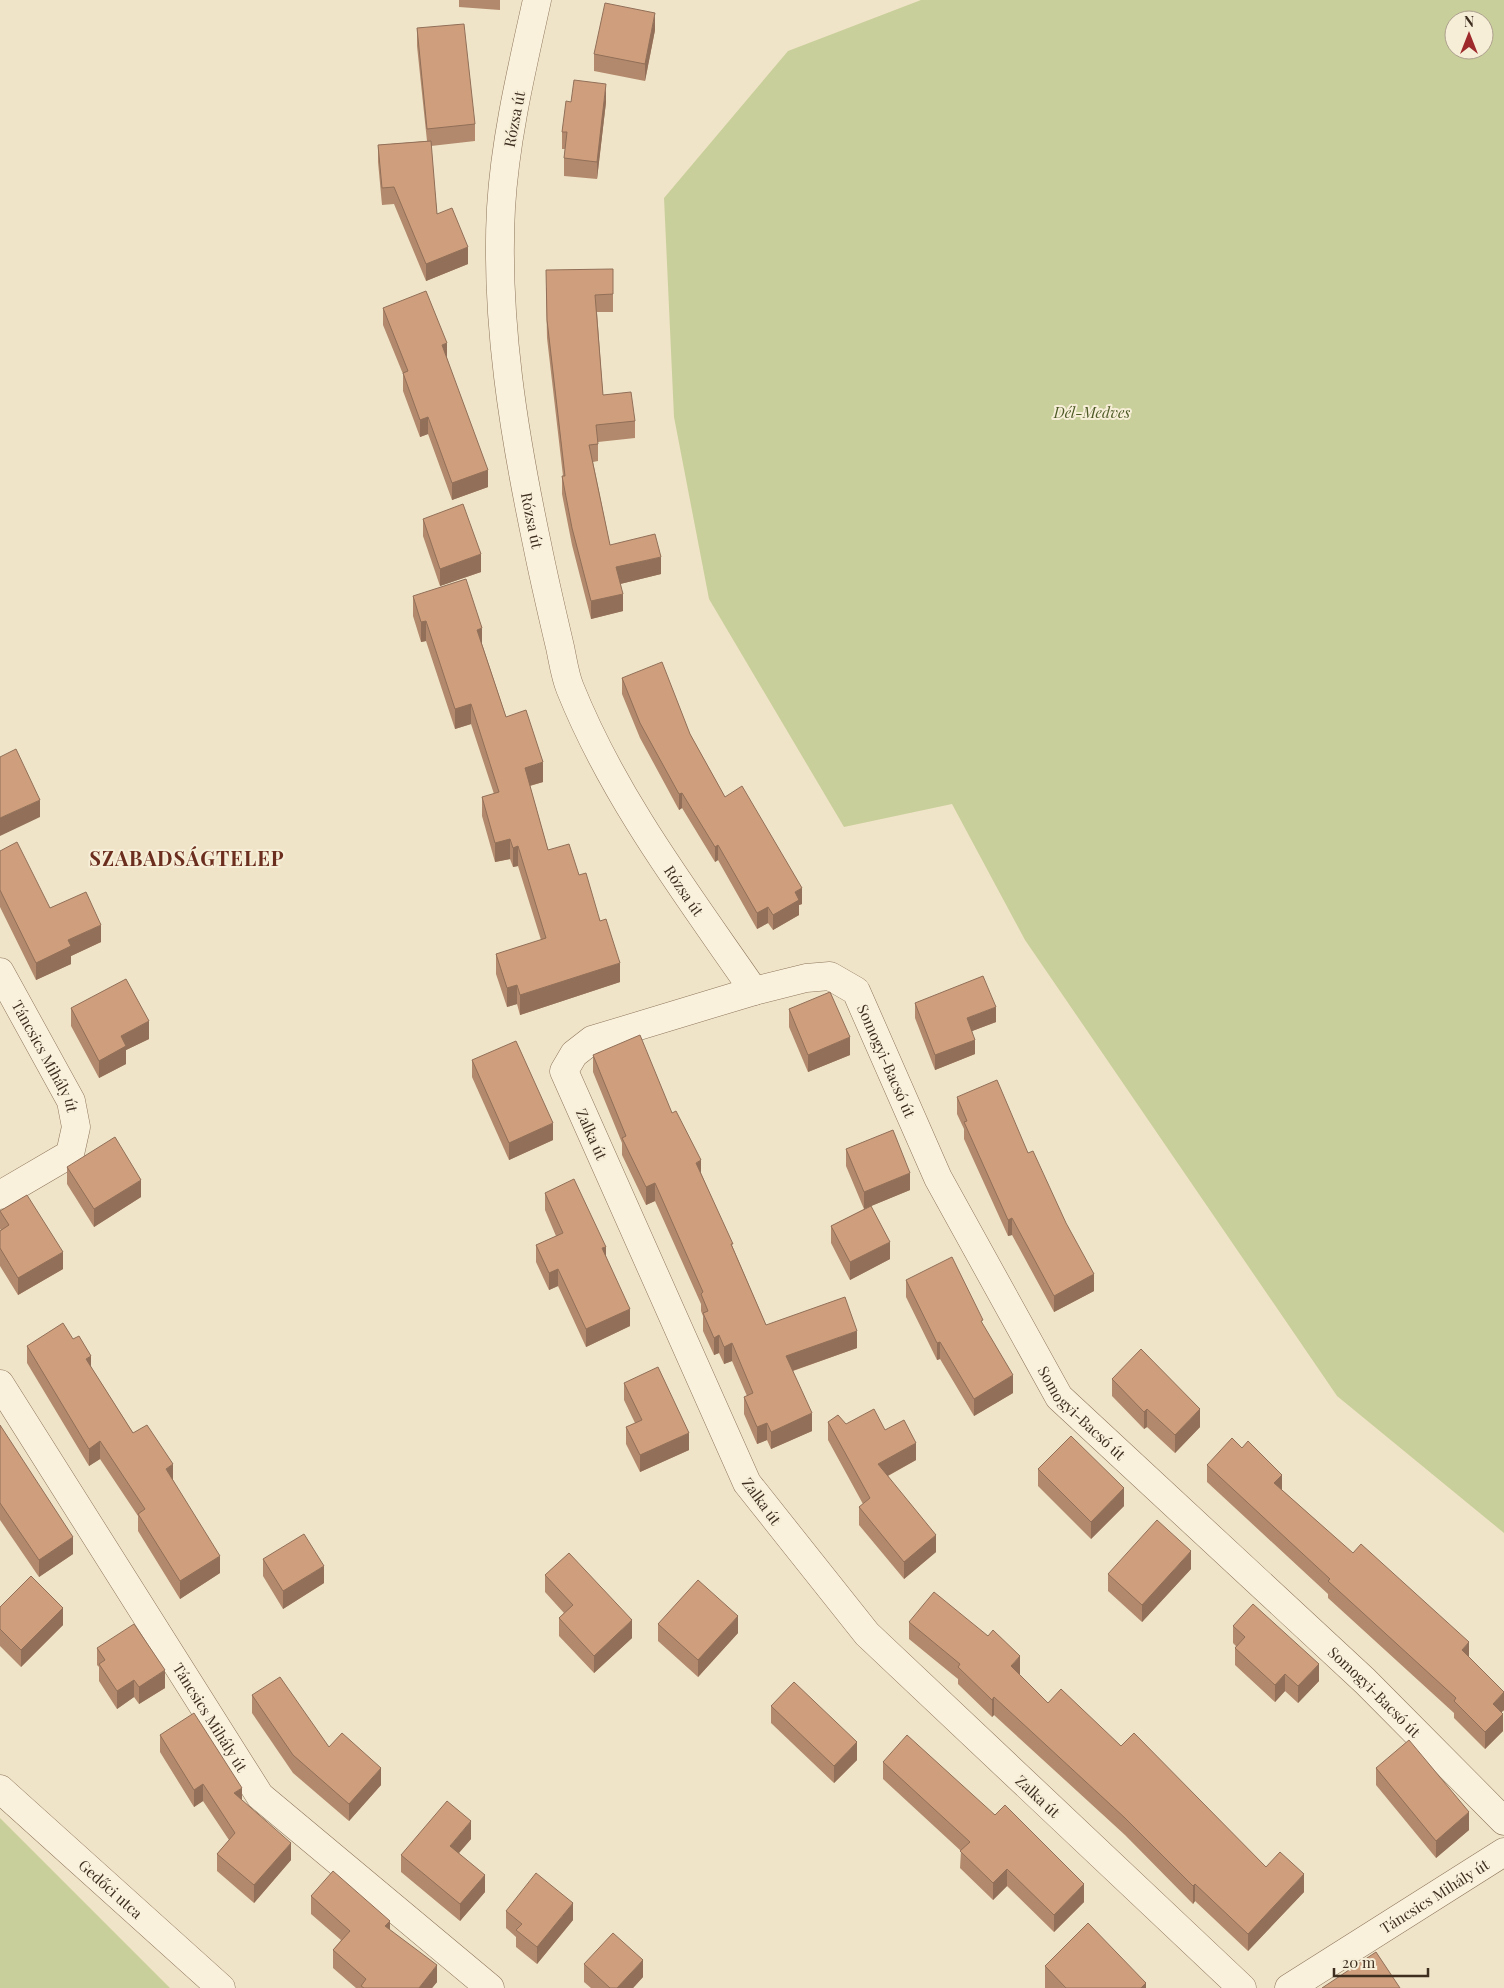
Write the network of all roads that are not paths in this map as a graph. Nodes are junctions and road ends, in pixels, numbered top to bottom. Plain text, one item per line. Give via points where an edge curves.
1 (537, 0) edge
2 (0, 972) edge
3 (754, 991) junction
4 (0, 1195) edge
5 (0, 1384) edge
6 (0, 1789) edge
7 (1504, 1821) edge
8 (1504, 1852) edge
9 (222, 1988) edge
10 (490, 1988) edge
11 (1242, 1988) edge
12 (1289, 1988) edge

1 - 3 street, Rózsa út via 508,146 501,208 501,289 510,392 525,488 549,602 570,687 618,787
2 - 4 street, Táncsics Mihály út via 71,1101 76,1127 70,1154
3 - 7 street, Somogyi-Bacsó út via 806,978 830,976 856,991 938,1178 1059,1397 1365,1682
3 - 11 street, Zalka út via 592,1040 574,1054 564,1072 747,1483 867,1634
5 - 10 street, Táncsics Mihály út via 260,1796
6 - 9 street, Gedőci utca
8 - 12 street, Táncsics Mihály út

